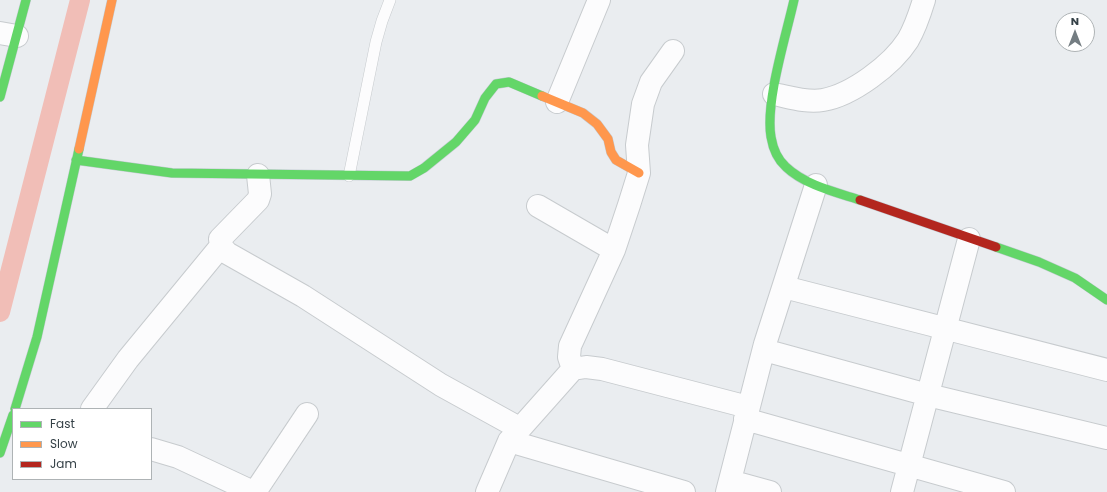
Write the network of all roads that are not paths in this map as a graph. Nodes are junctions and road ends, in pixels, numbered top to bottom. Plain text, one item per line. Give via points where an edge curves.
1 (26, 0) edge
2 (112, 0) edge
3 (390, 0) edge
4 (599, 0) edge
5 (793, 0) edge
6 (924, 0) edge
7 (8, 34) edge
8 (673, 51) dead end
9 (774, 94) junction
10 (0, 96) edge
11 (557, 102) junction
12 (76, 160) junction
13 (639, 173) junction
14 (258, 175) junction
15 (350, 176) junction
16 (816, 185) junction
17 (538, 206) dead end
18 (969, 238) junction
19 (220, 246) junction
20 (614, 250) junction
21 (784, 287) junction
22 (1107, 300) edge
23 (946, 329) junction
24 (764, 350) junction
25 (573, 369) junction
26 (1107, 370) edge
27 (928, 395) junction
28 (15, 408) edge
29 (93, 408) edge
30 (747, 413) junction
31 (307, 414) dead end
32 (12, 419) edge
33 (514, 434) junction
34 (1107, 438) edge
35 (6, 442) edge
36 (152, 448) edge
37 (910, 465) junction
38 (728, 486) edge
39 (254, 492) edge
40 (487, 492) edge
41 (684, 492) edge
42 (770, 492) edge
43 (902, 492) edge
44 (1004, 492) edge

1 - 7 street
2 - 12 street
3 - 15 lane via 376,42
4 - 11 street
5 - 9 street
6 - 9 street via 908,39 892,60 845,94 822,101
7 - 10 street
8 - 13 street via 651,82 643,104 637,146
9 - 16 street via 769,123 772,148 788,171
11 - 13 street via 583,113 597,124 608,139 616,160
11 - 15 street via 509,82 496,84 466,131 424,168 410,176
12 - 14 street via 172,173
12 - 28 street via 37,337
13 - 20 street
14 - 15 street
14 - 19 street via 258,200 225,232 220,239
16 - 18 street
16 - 21 street
17 - 20 street
18 - 22 street via 1039,262 1075,278
18 - 23 street
19 - 29 street via 128,359
19 - 33 street via 227,253 303,296
20 - 25 street via 570,346 569,357
21 - 23 street
21 - 24 street
23 - 26 street
23 - 27 street
24 - 27 street
24 - 30 street
25 - 30 street via 602,369
25 - 33 street
27 - 34 street
27 - 37 street
30 - 37 street
30 - 38 street
31 - 39 street
32 - 35 street
33 - 40 street
33 - 41 street
36 - 39 street via 178,457
37 - 43 street
37 - 44 street
38 - 42 street

